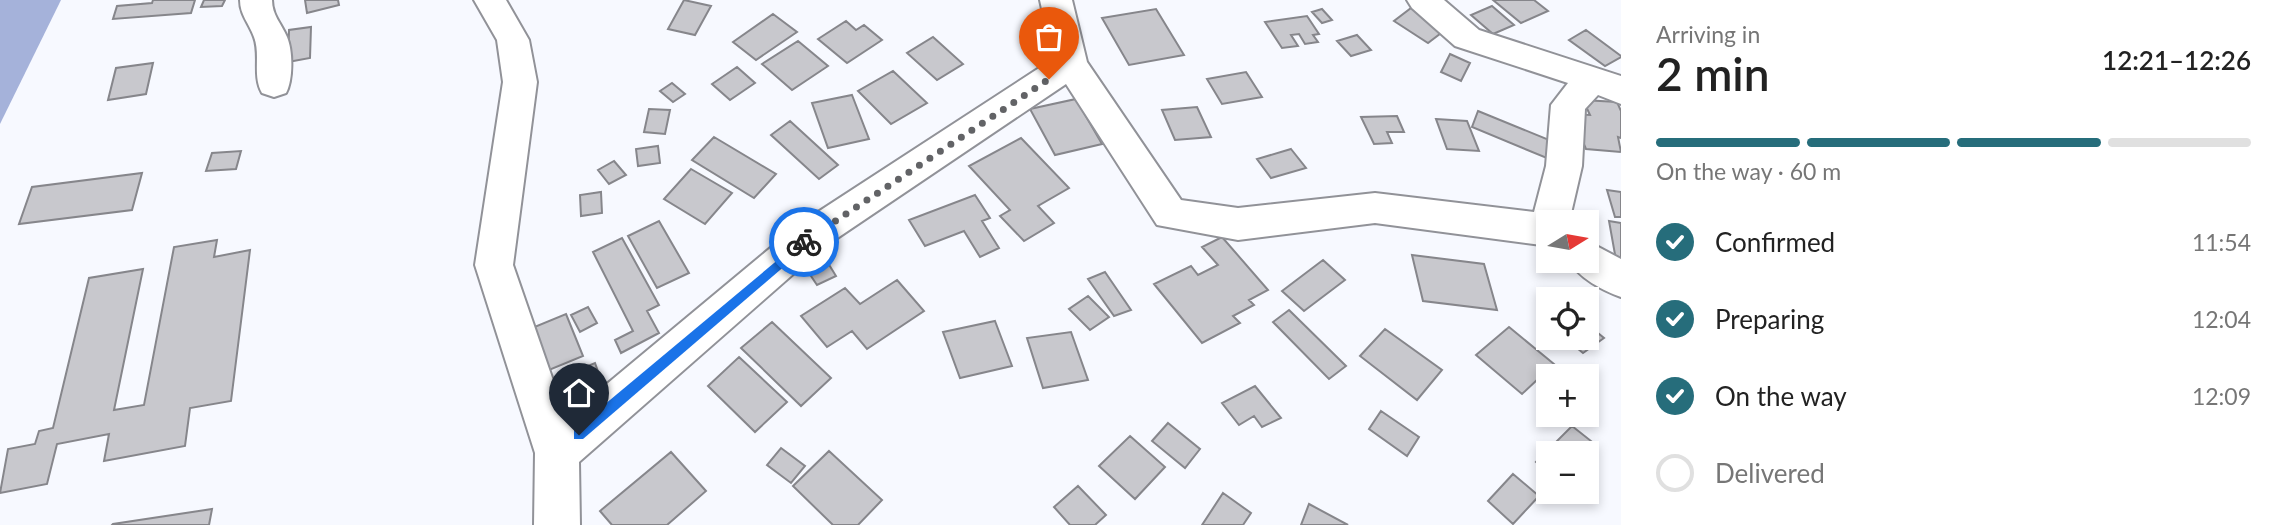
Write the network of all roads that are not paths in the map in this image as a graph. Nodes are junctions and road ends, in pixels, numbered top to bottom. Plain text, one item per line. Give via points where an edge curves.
1 (256, 0) edge
2 (490, 0) edge
3 (1057, 0) edge
4 (1423, 0) edge
5 (1071, 64) junction
6 (274, 84) dead end
7 (1607, 84) edge
8 (1553, 210) edge
9 (1536, 226) edge
10 (1600, 266) edge
11 (1621, 280) edge
12 (557, 453) junction
13 (557, 525) edge

1 - 6 street via 256,11 272,39
2 - 12 street via 513,40 520,82 494,265
3 - 5 street
4 - 7 street via 1467,38
5 - 9 street via 1170,214 1238,224 1375,208
5 - 12 street via 811,236
7 - 8 street via 1568,105 1564,166
10 - 11 street
12 - 13 street

